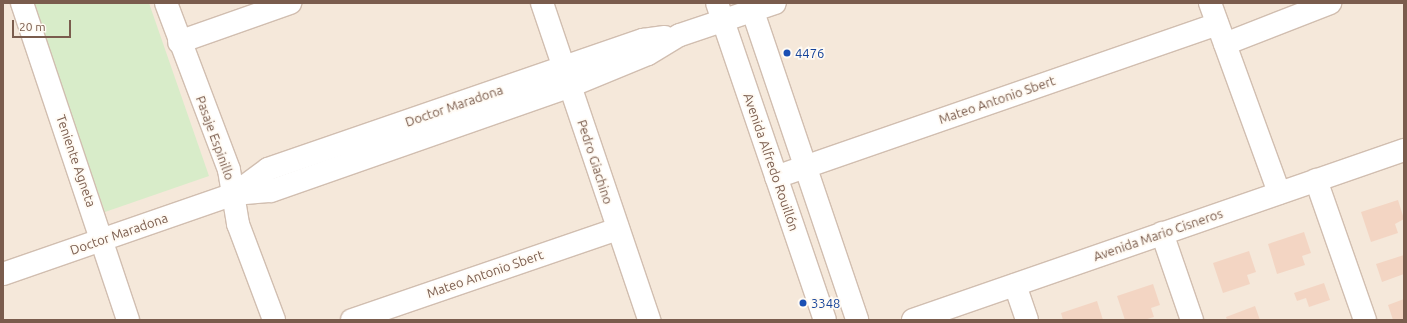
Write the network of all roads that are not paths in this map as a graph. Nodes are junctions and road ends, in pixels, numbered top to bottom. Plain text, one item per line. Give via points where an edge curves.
1 (22, 3) edge
2 (166, 3) edge
3 (290, 3) edge
4 (542, 3) edge
5 (775, 3) edge
6 (1210, 3) edge
7 (1330, 3) edge
8 (751, 7) edge
9 (720, 12) edge
10 (1217, 24) junction
11 (179, 42) junction
12 (1225, 44) junction
13 (567, 77) junction
14 (1404, 150) edge
15 (806, 167) junction
16 (776, 177) junction
17 (1316, 180) junction
18 (1279, 193) junction
19 (234, 194) junction
20 (618, 229) junction
21 (1162, 233) junction
22 (102, 240) junction
23 (3, 274) edge
24 (1015, 285) junction
25 (128, 320) edge
26 (274, 320) edge
27 (352, 320) edge
28 (649, 320) edge
29 (825, 320) edge
30 (858, 320) edge
31 (913, 320) edge
32 (1027, 320) edge
33 (1192, 320) edge
34 (1364, 320) edge

1 - 22 street, Teniente Agneta
2 - 11 street, Pasaje Espinillo
3 - 11 street
4 - 13 street, Pedro Giachino
5 - 8 street, Doctor Maradona
6 - 10 street
7 - 12 street
8 - 9 street, Doctor Maradona
8 - 15 street
9 - 13 street, Doctor Maradona via 680,35 643,40
9 - 16 street, Avenida Alfredo Rouillón
10 - 12 street
10 - 15 street, Mateo Antonio Sbert
11 - 19 street, Pasaje Espinillo via 229,170
12 - 18 street
13 - 19 street, Doctor Maradona via 268,169
13 - 20 street, Pedro Giachino
14 - 17 street, Avenida Mario Cisneros
15 - 16 street, Mateo Antonio Sbert
15 - 30 street
16 - 29 street, Avenida Alfredo Rouillón
17 - 18 street, Avenida Mario Cisneros
17 - 34 street
18 - 21 street, Avenida Mario Cisneros
19 - 22 street, Doctor Maradona
19 - 26 street, Pasaje Espinillo via 238,224
20 - 27 street, Mateo Antonio Sbert
20 - 28 street, Pedro Giachino
21 - 24 street, Avenida Mario Cisneros
21 - 33 street
22 - 23 street, Doctor Maradona
22 - 25 street, Teniente Agneta
24 - 31 street, Avenida Mario Cisneros
24 - 32 street

